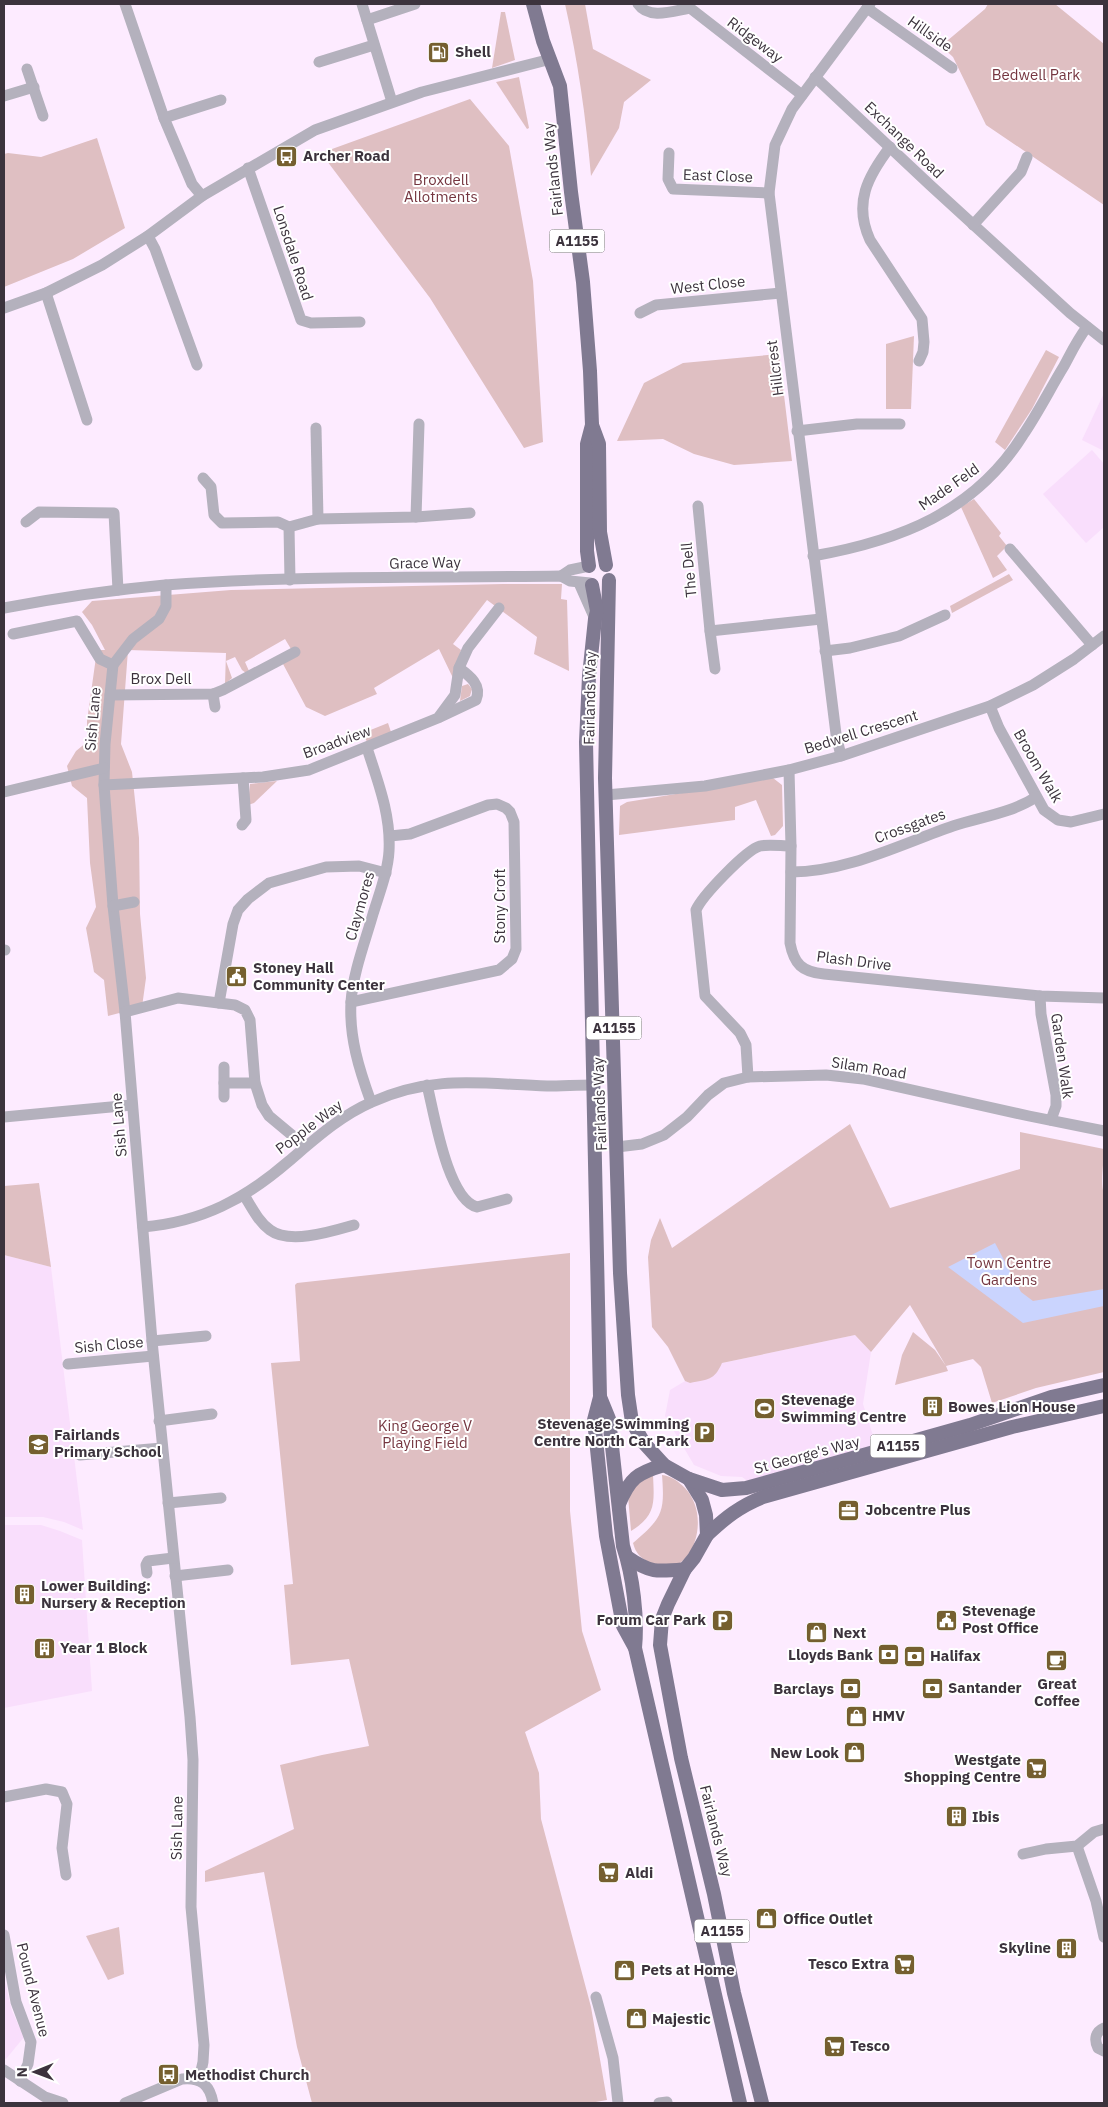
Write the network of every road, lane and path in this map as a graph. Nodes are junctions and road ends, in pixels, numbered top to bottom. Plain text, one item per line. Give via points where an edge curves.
1 (125, 4) edge
2 (362, 4) edge
3 (415, 4) edge
4 (533, 4) edge
5 (638, 4) edge
6 (688, 6) edge
7 (868, 6) edge
8 (367, 20) junction
9 (374, 45) junction
10 (551, 59) junction
11 (319, 62) dead end
12 (952, 68) dead end
13 (27, 69) dead end
14 (815, 77) junction
15 (34, 87) junction
16 (802, 95) junction
17 (4, 96) edge
18 (222, 100) dead end
19 (392, 102) junction
20 (43, 116) dead end
21 (164, 118) junction
22 (890, 147) junction
23 (669, 153) dead end
24 (1027, 157) dead end
25 (248, 168) junction
26 (768, 193) junction
27 (202, 196) junction
28 (973, 225) junction
29 (148, 236) junction
30 (46, 292) junction
31 (781, 293) junction
32 (4, 308) edge
33 (640, 313) dead end
34 (360, 322) dead end
35 (1087, 327) junction
36 (1104, 340) edge
37 (920, 361) dead end
38 (197, 365) dead end
39 (87, 420) dead end
40 (418, 424) dead end
41 (900, 424) dead end
42 (592, 425) junction
43 (316, 428) dead end
44 (797, 431) junction
45 (203, 478) dead end
46 (698, 506) dead end
47 (470, 513) dead end
48 (416, 517) junction
49 (318, 519) junction
50 (26, 522) dead end
51 (289, 527) junction
52 (1010, 549) dead end
53 (813, 556) junction
54 (606, 565) junction
55 (589, 566) junction
56 (561, 576) junction
57 (290, 580) junction
58 (609, 580) junction
59 (587, 584) junction
60 (166, 585) junction
61 (118, 590) junction
62 (4, 608) edge
63 (500, 608) dead end
64 (945, 615) dead end
65 (821, 619) junction
66 (710, 631) junction
67 (13, 634) dead end
68 (1104, 636) edge
69 (1092, 645) junction
70 (825, 651) junction
71 (295, 652) dead end
72 (113, 665) junction
73 (459, 668) junction
74 (714, 669) dead end
75 (236, 670) dead end
76 (241, 681) junction
77 (110, 694) junction
78 (213, 694) junction
79 (215, 706) dead end
80 (990, 706) junction
81 (438, 718) junction
82 (367, 748) junction
83 (841, 756) junction
84 (104, 768) junction
85 (788, 770) junction
86 (243, 778) junction
87 (104, 785) junction
88 (4, 792) edge
89 (606, 795) junction
90 (1036, 797) junction
91 (1104, 814) edge
92 (242, 825) dead end
93 (390, 836) junction
94 (791, 846) junction
95 (791, 872) junction
96 (386, 873) junction
97 (130, 899) dead end
98 (113, 906) junction
99 (1040, 996) junction
100 (1104, 998) edge
101 (351, 1002) junction
102 (219, 1003) junction
103 (125, 1012) junction
104 (224, 1067) dead end
105 (748, 1076) junction
106 (255, 1082) junction
107 (224, 1083) junction
108 (427, 1085) junction
109 (592, 1085) junction
110 (224, 1097) dead end
111 (371, 1102) junction
112 (132, 1105) junction
113 (4, 1117) edge
114 (1051, 1120) junction
115 (1104, 1131) edge
116 (305, 1146) junction
117 (617, 1146) junction
118 (244, 1195) junction
119 (507, 1199) dead end
120 (354, 1225) dead end
121 (143, 1227) junction
122 (206, 1336) dead end
123 (152, 1341) junction
124 (153, 1356) junction
125 (68, 1364) dead end
126 (1104, 1385) edge
127 (600, 1397) junction
128 (1104, 1406) edge
129 (212, 1414) dead end
130 (159, 1422) junction
131 (162, 1448) junction
132 (80, 1455) dead end
133 (664, 1465) junction
134 (689, 1479) junction
135 (221, 1498) dead end
136 (168, 1503) junction
137 (618, 1506) junction
138 (707, 1535) junction
139 (626, 1557) junction
140 (173, 1558) junction
141 (684, 1569) junction
142 (228, 1570) dead end
143 (147, 1573) dead end
144 (175, 1576) junction
145 (635, 1648) junction
146 (4, 1797) edge
147 (1104, 1828) edge
148 (1077, 1846) junction
149 (1023, 1854) dead end
150 (66, 1875) dead end
151 (1103, 1923) edge
152 (4, 1936) edge
153 (1104, 1937) edge
154 (596, 1997) dead end
155 (1104, 2028) edge
156 (1104, 2052) edge
157 (4, 2070) edge
158 (199, 2080) junction
159 (20, 2081) junction
160 (44, 2100) edge
161 (63, 2103) edge
162 (125, 2103) edge
163 (212, 2103) edge
164 (618, 2103) edge
165 (740, 2103) edge
166 (762, 2103) edge

1 - 21 street
2 - 8 street
3 - 8 street
4 - 10 main road, Fairlands Way / A1155
5 - 6 street, Ridgeway via 654,14
6 - 16 street, Ridgeway
7 - 12 street, Hillside
7 - 14 street, Hillcrest
8 - 9 street
9 - 11 street
9 - 19 street
10 - 19 street
10 - 42 main road, Fairlands Way / A1155 via 560,86 583,282
13 - 15 street
14 - 16 street, Hillcrest
14 - 22 street, Exchange Road
15 - 17 street
15 - 20 street
16 - 26 street, Hillcrest via 775,145
18 - 21 street
19 - 25 street via 315,130
21 - 27 street via 192,184
22 - 28 street, Exchange Road
22 - 37 street via 869,179 862,205 863,218 870,240 922,319 924,342
23 - 26 street, East Close via 668,178 673,189
24 - 28 street via 1021,172
25 - 27 street
25 - 34 street, Lonsdale Road via 301,320 311,323
26 - 31 street, Hillcrest
27 - 29 street
28 - 35 street, Exchange Road
29 - 30 street via 102,265
29 - 38 street
30 - 32 street
30 - 39 street
31 - 33 street, West Close via 656,305
31 - 44 street, Hillcrest
35 - 36 street, Exchange Road
35 - 53 street, Made Feld via 1010,454 972,493 943,513 904,533
40 - 48 street
41 - 44 street via 857,424
42 - 54 main road, Fairlands Way / A1155 via 599,444 600,532
42 - 55 main road, Fairlands Way / A1155 via 587,444
43 - 49 street
44 - 53 street, Hillcrest
45 - 51 street via 211,487 214,515 222,523 278,522
46 - 66 street, The Dell
47 - 48 street
48 - 49 street
49 - 51 street
50 - 61 street via 39,512 114,513
51 - 57 street
52 - 69 street
53 - 65 street, Hillcrest
54 - 55 main road via 596,563
54 - 58 main road, Fairlands Way
55 - 56 street, Grace Way via 575,568
55 - 59 main road, Fairlands Way
56 - 57 street, Grace Way
56 - 59 street, Grace Way
57 - 60 street, Grace Way
58 - 59 main road via 603,584
58 - 89 main road, Fairlands Way / A1155
59 - 109 main road, Fairlands Way / A1155 via 598,611 589,676 586,742
60 - 61 street, Grace Way
60 - 72 street via 166,606 159,619 133,638
61 - 62 street, Grace Way
63 - 73 street via 468,648
64 - 70 street via 899,636
65 - 66 street
65 - 70 street, Hillcrest
66 - 74 street, The Dell
67 - 72 street via 77,621 100,659
68 - 69 street, Bedwell Crescent
69 - 80 street, Bedwell Crescent via 1033,685
70 - 83 street, Hillcrest
71 - 76 street, Brox Dell
72 - 77 street, Sish Lane
73 - 81 street via 455,695
73 - 81 street, Broadview via 476,684 479,693 476,700
75 - 76 street
76 - 78 street, Brox Dell
77 - 78 street, Brox Dell
77 - 84 street, Sish Lane
78 - 79 street, Brox Dell
80 - 83 street, Bedwell Crescent
80 - 90 street, Broom Walk
81 - 82 street, Broadview
82 - 86 street, Broadview via 309,770
82 - 93 street, Claymores via 385,805
83 - 85 street, Bedwell Crescent
84 - 87 street, Sish Lane
84 - 88 street
85 - 89 street, Bedwell Crescent via 674,790
85 - 94 street, Plash Drive
86 - 87 street, Broadview
86 - 92 street via 246,820
87 - 98 street, Sish Lane
89 - 117 main road, Fairlands Way / A1155
90 - 91 street, Broom Walk via 1044,810 1063,821 1078,821
90 - 95 street, Crossgates via 1018,807 877,854 834,867
93 - 96 street, Claymores
93 - 101 street, Stony Croft via 410,834 488,805 502,806 510,812 514,822 516,949 512,960 499,970
94 - 95 street, Plash Drive
94 - 105 street via 762,846 750,851 703,898 696,910 705,996 740,1033 746,1046
95 - 99 street, Plash Drive via 790,943 792,956 806,970
96 - 101 street, Claymores via 356,972
96 - 102 street via 359,866 326,868 269,883 248,899 238,910 233,924
97 - 98 street
98 - 103 street, Sish Lane
99 - 100 street, Plash Drive
99 - 114 street, Garden Walk via 1056,1095
101 - 111 street, Claymores via 357,1063
102 - 103 street via 172,998
102 - 106 street via 242,1007 248,1014
103 - 112 street, Sish Lane
104 - 107 street
105 - 114 street, Silam Road via 826,1075 864,1079
105 - 117 street, Silam Road via 724,1083 664,1135 642,1144
106 - 107 street
106 - 116 street via 258,1097 269,1116
107 - 110 street
108 - 109 street, Popple Way via 477,1081 547,1086
108 - 111 street, Popple Way
108 - 119 street via 440,1144 462,1199 477,1208
109 - 127 main road, Fairlands Way / A1155
111 - 116 street, Popple Way via 342,1118
112 - 113 street
112 - 121 street, Sish Lane
114 - 115 street, Silam Road
116 - 118 street, Popple Way
117 - 133 main road, Fairlands Way / A1155 via 620,1273 628,1395 632,1422 644,1444
118 - 120 street via 258,1218 278,1235 289,1237
118 - 121 street, Popple Way via 200,1216
121 - 123 street, Sish Lane
122 - 123 street
123 - 124 street, Sish Lane
124 - 125 street, Sish Close
124 - 130 street, Sish Lane
126 - 134 main road, St George's Way / A1155 via 1051,1397 970,1425 746,1488 722,1490
127 - 137 main road, Fairlands Way / A1155 via 609,1419
127 - 145 main road, Fairlands Way / A1155 via 594,1420 606,1536 623,1626
128 - 138 main road, St George's Way / A1155 via 1012,1427 763,1497 729,1514
129 - 130 street
130 - 131 street, Sish Lane
131 - 132 street
131 - 136 street, Sish Lane
133 - 134 main road, Fairlands Way / A1155
133 - 137 main road via 640,1472
134 - 138 main road, Fairlands Way / A1155 via 702,1500
135 - 136 street
136 - 140 street, Sish Lane
137 - 139 main road, Fairlands Way / A1155
138 - 141 main road, Fairlands Way / A1155
139 - 141 main road via 648,1570
139 - 145 main road, Fairlands Way / A1155 via 637,1626
140 - 143 street via 148,1561
140 - 144 street, Sish Lane
141 - 166 main road, Fairlands Way / A1155 via 662,1619 660,1646 734,1993
142 - 144 street
144 - 158 street, Sish Lane via 193,1760 191,1906 204,2045
145 - 165 main road, Fairlands Way / A1155
146 - 150 street via 46,1789 62,1792 66,1804 62,1848
147 - 148 street
148 - 149 street
148 - 151 street
151 - 153 street
152 - 159 street, Pound Avenue via 16,2002 31,2042 28,2064
154 - 164 street via 613,2058
155 - 156 street via 1096,2038 1098,2048
157 - 159 street
158 - 162 street via 182,2079
158 - 163 street via 210,2090
159 - 160 street
160 - 161 street

